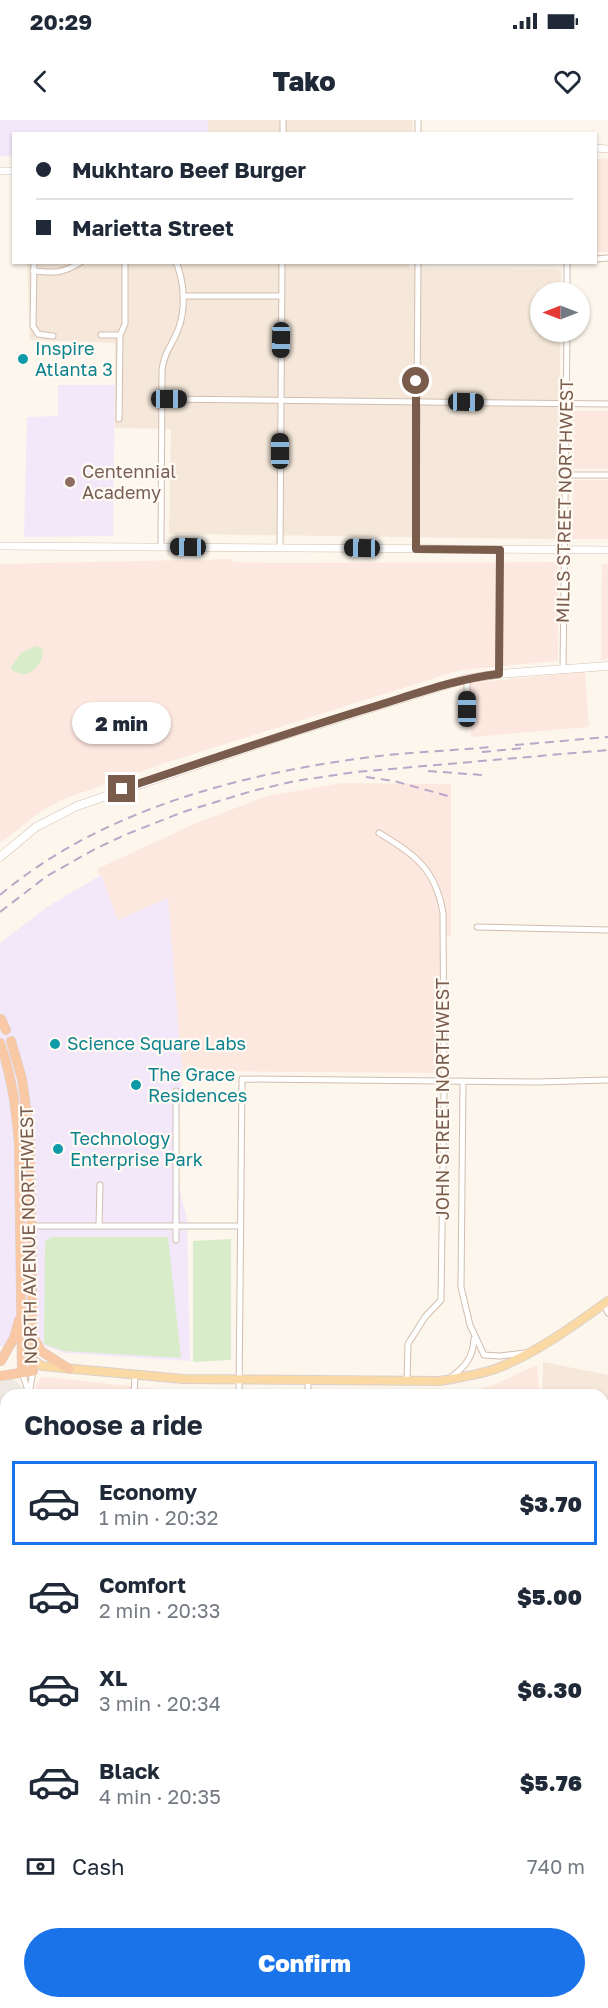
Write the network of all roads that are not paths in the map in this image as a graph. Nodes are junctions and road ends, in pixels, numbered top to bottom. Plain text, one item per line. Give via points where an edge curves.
1 (34, 264) edge
2 (78, 264) edge
3 (125, 264) edge
4 (177, 264) edge
5 (282, 264) edge
6 (418, 264) edge
7 (567, 264) edge
8 (33, 271) junction
9 (567, 282) edge
10 (183, 296) junction
11 (282, 296) junction
12 (101, 335) dead end
13 (120, 335) junction
14 (53, 336) dead end
15 (567, 342) edge
16 (161, 399) junction
17 (280, 400) junction
18 (416, 401) junction
19 (566, 403) junction
20 (608, 404) edge
21 (119, 418) dead end
22 (566, 475) junction
23 (608, 475) edge
24 (0, 546) edge
25 (161, 546) junction
26 (280, 548) junction
27 (416, 549) junction
28 (500, 550) junction
29 (564, 550) junction
30 (608, 550) edge
31 (608, 666) edge
32 (563, 669) junction
33 (499, 674) junction
34 (467, 679) junction
35 (467, 723) dead end
36 (379, 833) dead end
37 (0, 856) edge
38 (477, 927) dead end
39 (608, 930) edge
40 (1, 1019) edge
41 (6, 1030) dead end
42 (10, 1041) dead end
43 (0, 1043) edge
44 (444, 1080) junction
45 (608, 1080) edge
46 (463, 1081) junction
47 (176, 1091) dead end
48 (100, 1185) dead end
49 (175, 1225) junction
50 (26, 1226) junction
51 (99, 1226) junction
52 (240, 1226) junction
53 (176, 1240) dead end
54 (606, 1303) edge
55 (22, 1306) junction
56 (608, 1313) edge
57 (33, 1334) junction
58 (474, 1337) junction
59 (527, 1353) junction
60 (22, 1359) junction
61 (33, 1360) junction
62 (0, 1361) edge
63 (42, 1366) junction
64 (69, 1369) junction
65 (27, 1372) junction
66 (0, 1376) edge
67 (135, 1376) junction
68 (239, 1380) junction
69 (448, 1380) junction
70 (308, 1381) junction
71 (407, 1382) junction
72 (28, 1389) edge
73 (28, 1389) edge
74 (134, 1389) edge
75 (239, 1389) edge
76 (308, 1389) edge

1 - 8 street
2 - 8 street via 57,273
3 - 13 street via 126,324
4 - 10 street
5 - 11 street
6 - 18 street
7 - 9 street
8 - 14 street via 33,326 38,334
10 - 11 street
10 - 16 street via 179,329 163,358
11 - 17 street
12 - 13 street
13 - 21 street
15 - 19 street, MILLS STREET NORTHWEST
16 - 17 street
16 - 25 street
17 - 18 street
17 - 26 street
18 - 19 street
18 - 27 street
19 - 20 street
19 - 22 street, MILLS STREET NORTHWEST
22 - 23 street
22 - 29 street, MILLS STREET NORTHWEST
24 - 25 street
25 - 26 street
26 - 27 street
27 - 28 street
28 - 29 street
28 - 33 street
29 - 30 street
29 - 32 street, MILLS STREET NORTHWEST
31 - 32 main road
32 - 33 main road
33 - 34 main road
34 - 35 street
34 - 37 main road via 87,801 36,827
36 - 44 street, JOHN STREET NORTHWEST via 416,859 435,881 440,896
38 - 39 street
40 - 41 highway
42 - 50 highway, NORTH AVENUE NORTHWEST via 28,1117
43 - 50 highway, NORTH AVENUE NORTHWEST via 16,1110
44 - 46 street
44 - 52 street via 242,1079
44 - 71 street, JOHN STREET NORTHWEST via 441,1300 408,1344
45 - 46 street
46 - 58 street via 461,1287
47 - 49 street
48 - 51 street
49 - 51 street
49 - 52 street
49 - 53 street
50 - 51 street
50 - 55 highway, NORTH AVENUE NORTHWEST
50 - 57 highway, NORTH AVENUE NORTHWEST
52 - 68 street
54 - 56 street
54 - 59 main road
55 - 60 highway, NORTH AVENUE NORTHWEST
55 - 62 highway via 14,1338
57 - 61 highway, NORTH AVENUE NORTHWEST
57 - 64 highway via 41,1351
58 - 59 street via 489,1356
58 - 69 street via 468,1362
59 - 69 main road via 495,1369
60 - 61 highway
60 - 62 highway
60 - 65 highway, NORTH AVENUE NORTHWEST
61 - 63 main road
61 - 65 highway, NORTH AVENUE NORTHWEST
63 - 64 main road
63 - 65 main road
64 - 67 main road
65 - 66 highway
65 - 72 street, NORTH AVENUE NORTHWEST
65 - 73 street, NORTH AVENUE NORTHWEST
67 - 68 main road
67 - 74 street
68 - 70 main road
68 - 75 street
69 - 71 main road
70 - 71 main road
70 - 76 street

